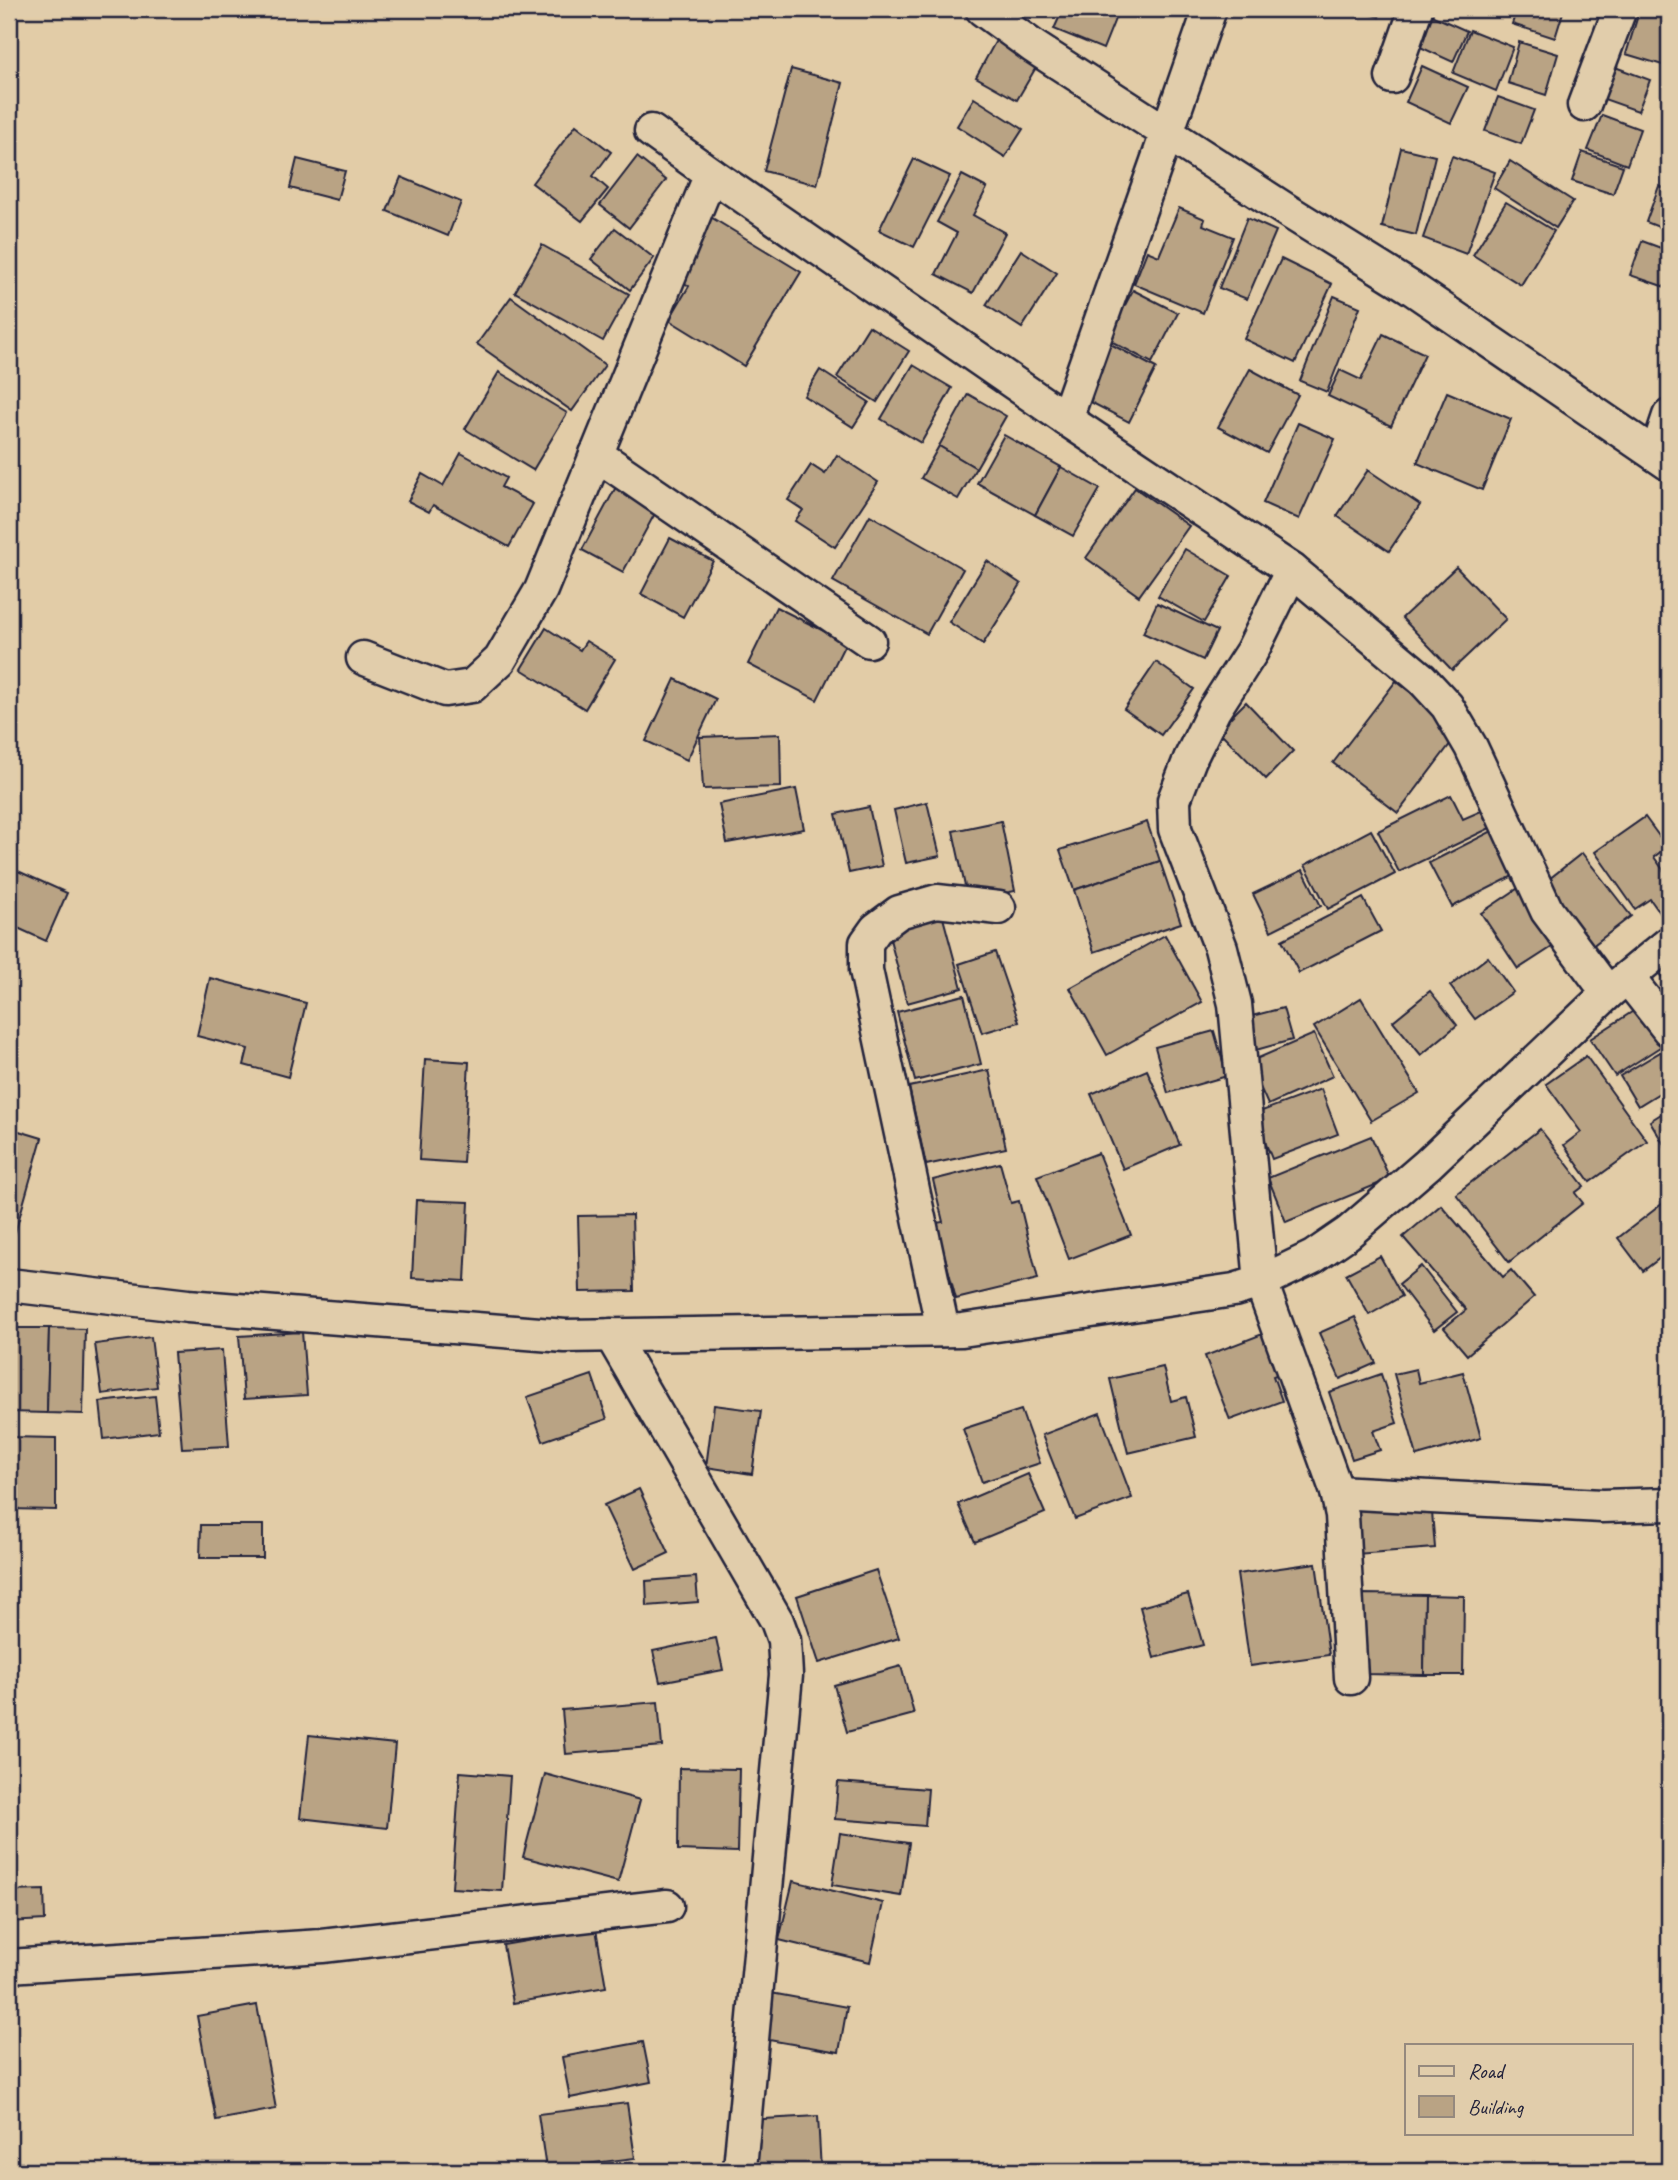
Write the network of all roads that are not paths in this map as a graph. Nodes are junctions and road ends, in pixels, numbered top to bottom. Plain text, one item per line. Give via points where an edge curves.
1 (982, 9) edge
2 (1210, 9) edge
3 (1416, 9) edge
4 (1620, 9) edge
5 (1392, 78) dead end
6 (1584, 105) dead end
7 (651, 131) dead end
8 (1167, 133) junction
9 (710, 174) junction
10 (1669, 416) edge
11 (1066, 419) junction
12 (596, 454) junction
13 (1662, 459) edge
14 (1292, 570) junction
15 (869, 641) dead end
16 (363, 658) dead end
17 (999, 908) dead end
18 (1669, 943) edge
19 (1618, 986) junction
20 (1669, 1030) edge
21 (1261, 1282) junction
22 (9, 1285) edge
23 (943, 1330) junction
24 (611, 1335) junction
25 (1337, 1492) junction
26 (1669, 1504) edge
27 (1351, 1678) dead end
28 (667, 1906) dead end
29 (9, 1966) edge
30 (740, 2168) dead end

1 - 8 street
2 - 8 street
3 - 5 street
4 - 6 street
7 - 9 street
8 - 11 street
8 - 13 street via 1410,287
9 - 11 street
9 - 12 street
10 - 13 street
11 - 14 street
12 - 15 street
12 - 16 street via 541,590 500,660 472,686 445,690
14 - 19 street via 1422,679 1447,706 1471,747 1547,911
14 - 21 street via 1252,651 1214,710 1174,800 1175,829 1222,947 1234,1004
17 - 23 street via 937,901 899,912 866,943 866,970
18 - 19 street
19 - 20 street
19 - 21 street via 1348,1233 1313,1257
21 - 23 street via 1220,1292
21 - 25 street
22 - 24 street via 188,1306 565,1336
23 - 24 street
24 - 30 street via 784,1640 786,1675
25 - 26 street via 1602,1506
25 - 27 street
28 - 29 street via 322,1946

